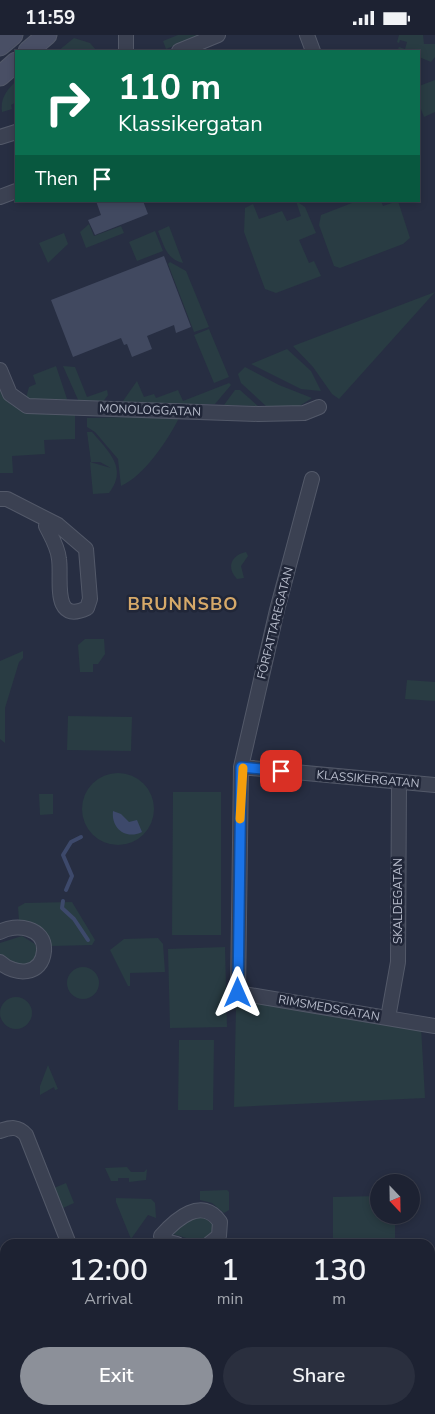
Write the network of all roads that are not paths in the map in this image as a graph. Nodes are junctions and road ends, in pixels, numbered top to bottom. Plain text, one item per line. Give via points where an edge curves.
1 (13, 35) edge
2 (47, 35) edge
3 (126, 35) edge
4 (218, 35) edge
5 (307, 35) edge
6 (0, 46) edge
7 (29, 50) edge
8 (126, 50) edge
9 (181, 50) edge
10 (313, 50) edge
11 (15, 63) edge
12 (0, 76) edge
13 (15, 132) edge
14 (0, 137) edge
15 (15, 191) edge
16 (0, 197) edge
17 (0, 370) edge
18 (319, 407) dead end
19 (312, 479) dead end
20 (0, 499) edge
21 (48, 521) junction
22 (241, 767) junction
23 (399, 783) junction
24 (435, 785) edge
25 (0, 932) edge
26 (0, 962) edge
27 (388, 1018) junction
28 (435, 1026) edge
29 (0, 1131) edge
30 (67, 1239) edge
31 (159, 1239) edge
32 (215, 1239) edge

1 - 6 main road
2 - 7 main road
3 - 8 street
4 - 9 street
5 - 10 street
11 - 12 main road
13 - 14 street
15 - 16 street
17 - 18 street, MONOLOGGATAN via 10,394 27,406 258,414 304,413
19 - 22 street, FÖRFATTAREGATAN via 277,610
20 - 21 street via 7,499
21 - 21 street via 46,526 57,548 63,606 68,611 78,612 87,608 90,599 86,549 74,537
22 - 23 street, KLASSIKERGATAN
22 - 27 street, RIMSMEDSGATAN via 238,993
23 - 24 street, KLASSIKERGATAN
23 - 27 street, SKALDEGATAN via 398,962
25 - 26 street via 15,926 29,928 39,937 44,948 42,958 28,971 8,970
27 - 28 street, RIMSMEDSGATAN
29 - 30 street via 14,1127 26,1135
31 - 32 street via 180,1218 206,1210 220,1222 221,1230

